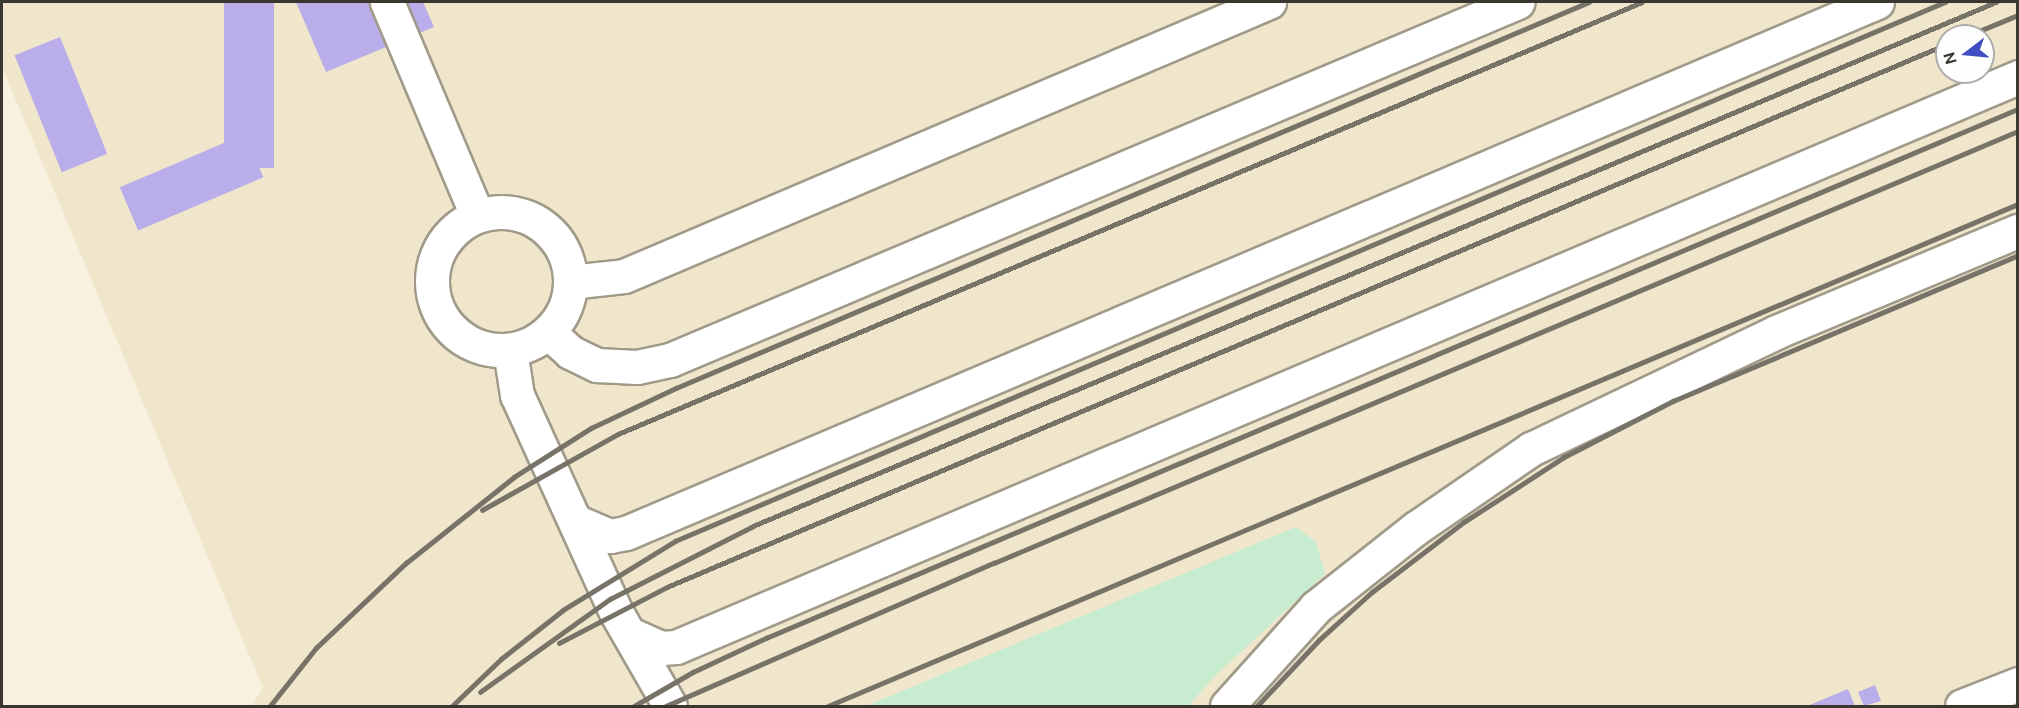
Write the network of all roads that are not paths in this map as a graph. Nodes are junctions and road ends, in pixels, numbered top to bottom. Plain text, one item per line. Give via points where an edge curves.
1 (387, 2) edge
2 (1269, 2) edge
3 (1518, 2) edge
4 (1877, 2) edge
5 (2018, 77) edge
6 (477, 215) junction
7 (2018, 231) edge
8 (570, 282) junction
9 (548, 332) junction
10 (510, 350) junction
11 (577, 522) junction
12 (632, 635) junction
13 (2018, 684) edge
14 (670, 706) edge
15 (1227, 706) edge
16 (1962, 706) edge

1 - 6 street
2 - 8 street via 624,276
3 - 9 street via 670,360 637,368 597,365 570,352
4 - 11 street via 626,533 610,536
5 - 12 street via 676,647 661,648
6 - 8 street via 500,211 522,214 541,224 557,240 567,260
6 - 10 street via 457,225 442,242 433,263 431,286 436,308 448,327 466,341 488,349
7 - 15 street via 1776,332 1531,449 1416,528 1316,607
8 - 9 street via 568,300
9 - 10 street via 531,344
10 - 11 street via 517,395
11 - 12 street via 616,612
12 - 14 street
13 - 16 street

